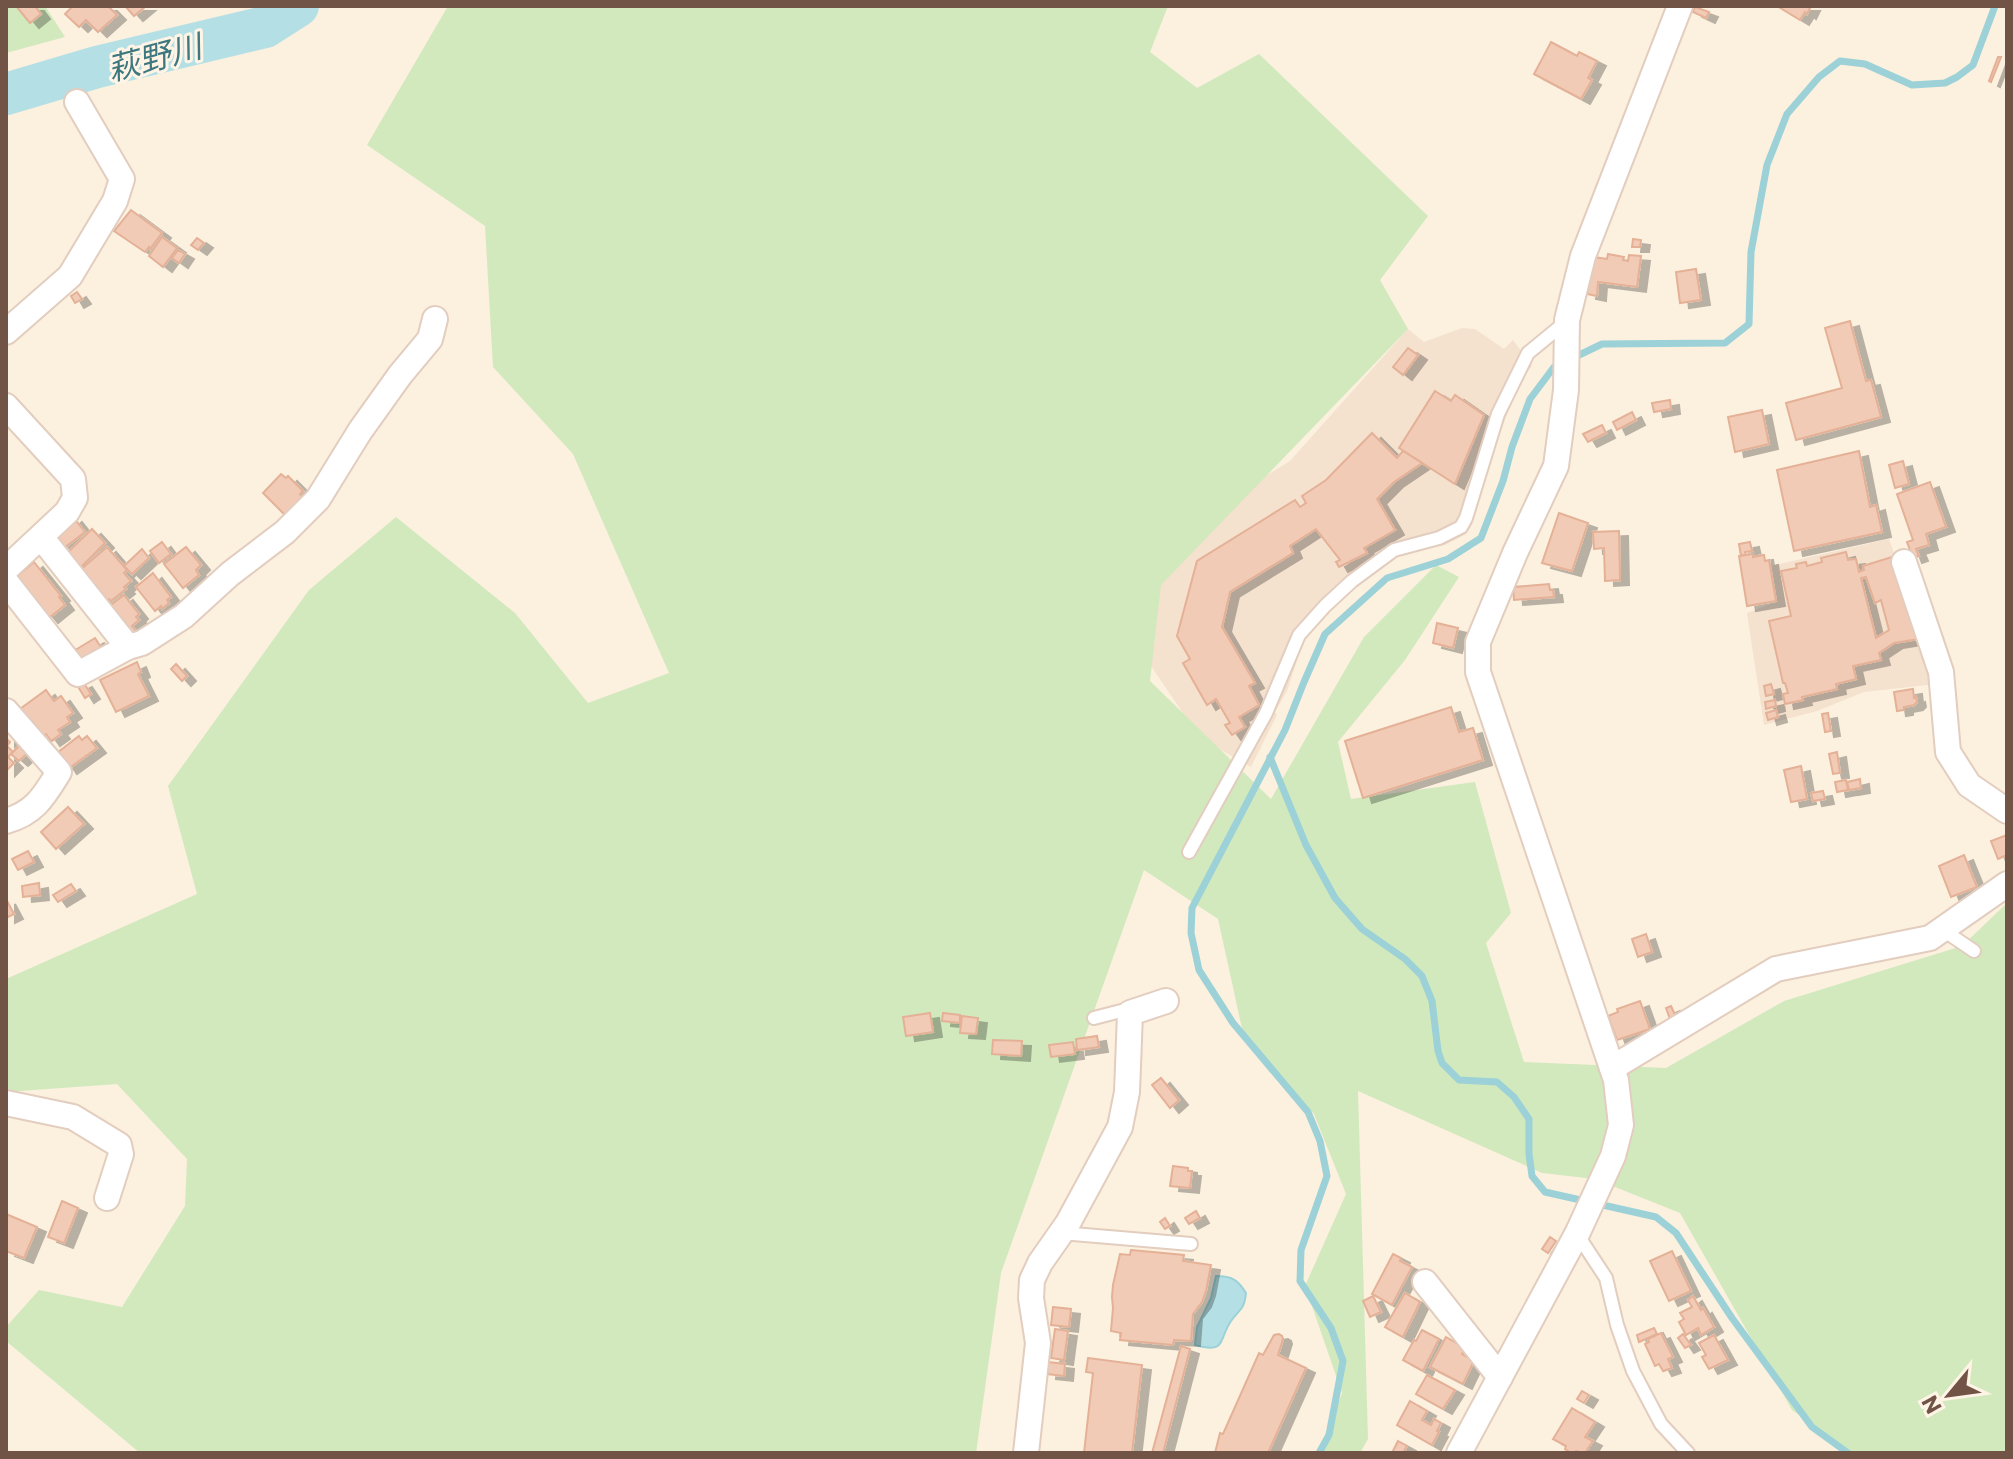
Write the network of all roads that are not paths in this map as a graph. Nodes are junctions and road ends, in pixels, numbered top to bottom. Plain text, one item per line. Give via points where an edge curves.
1 (1680, 6) edge
2 (77, 102) dead end
3 (435, 319) dead end
4 (6, 332) edge
5 (1567, 332) junction
6 (6, 406) edge
7 (41, 537) junction
8 (1904, 562) dead end
9 (6, 569) edge
10 (6, 582) edge
11 (128, 647) junction
12 (6, 711) edge
13 (2007, 811) edge
14 (6, 821) edge
15 (1189, 852) dead end
16 (2007, 884) edge
17 (1943, 930) junction
18 (1974, 951) dead end
19 (1143, 1012) joint
20 (1094, 1018) dead end
21 (1612, 1068) junction
22 (6, 1103) edge
23 (107, 1198) dead end
24 (1580, 1229) junction
25 (1063, 1231) junction
26 (1191, 1244) dead end
27 (1425, 1282) dead end
28 (1500, 1377) junction
29 (1026, 1453) edge
30 (1459, 1453) edge
31 (1688, 1453) edge

1 - 5 street via 1583,256
2 - 4 street via 122,179 115,201 70,276
3 - 11 street via 430,339 360,431 318,499 184,616
5 - 15 lane via 1528,353 1498,414 1461,527 1394,550 1352,581 1299,635 1266,713
5 - 21 street via 1556,466 1478,642 1478,672
6 - 7 street via 73,479 75,498
7 - 9 street
7 - 11 street
8 - 13 street via 1941,672 1948,752 1969,785
10 - 11 street via 80,677
12 - 14 street via 59,772 41,801 22,817
16 - 17 street
17 - 18 lane
17 - 21 street via 1930,938 1776,969
19 - 20 lane
19 - 25 street via 1127,1092 1134,1116 1120,1127
21 - 24 street via 1621,1125
22 - 23 street via 73,1117 119,1145
24 - 28 street
24 - 31 lane via 1606,1278 1633,1371 1661,1424
25 - 26 lane
25 - 29 street via 1032,1280 1038,1343
27 - 28 street
28 - 30 street

